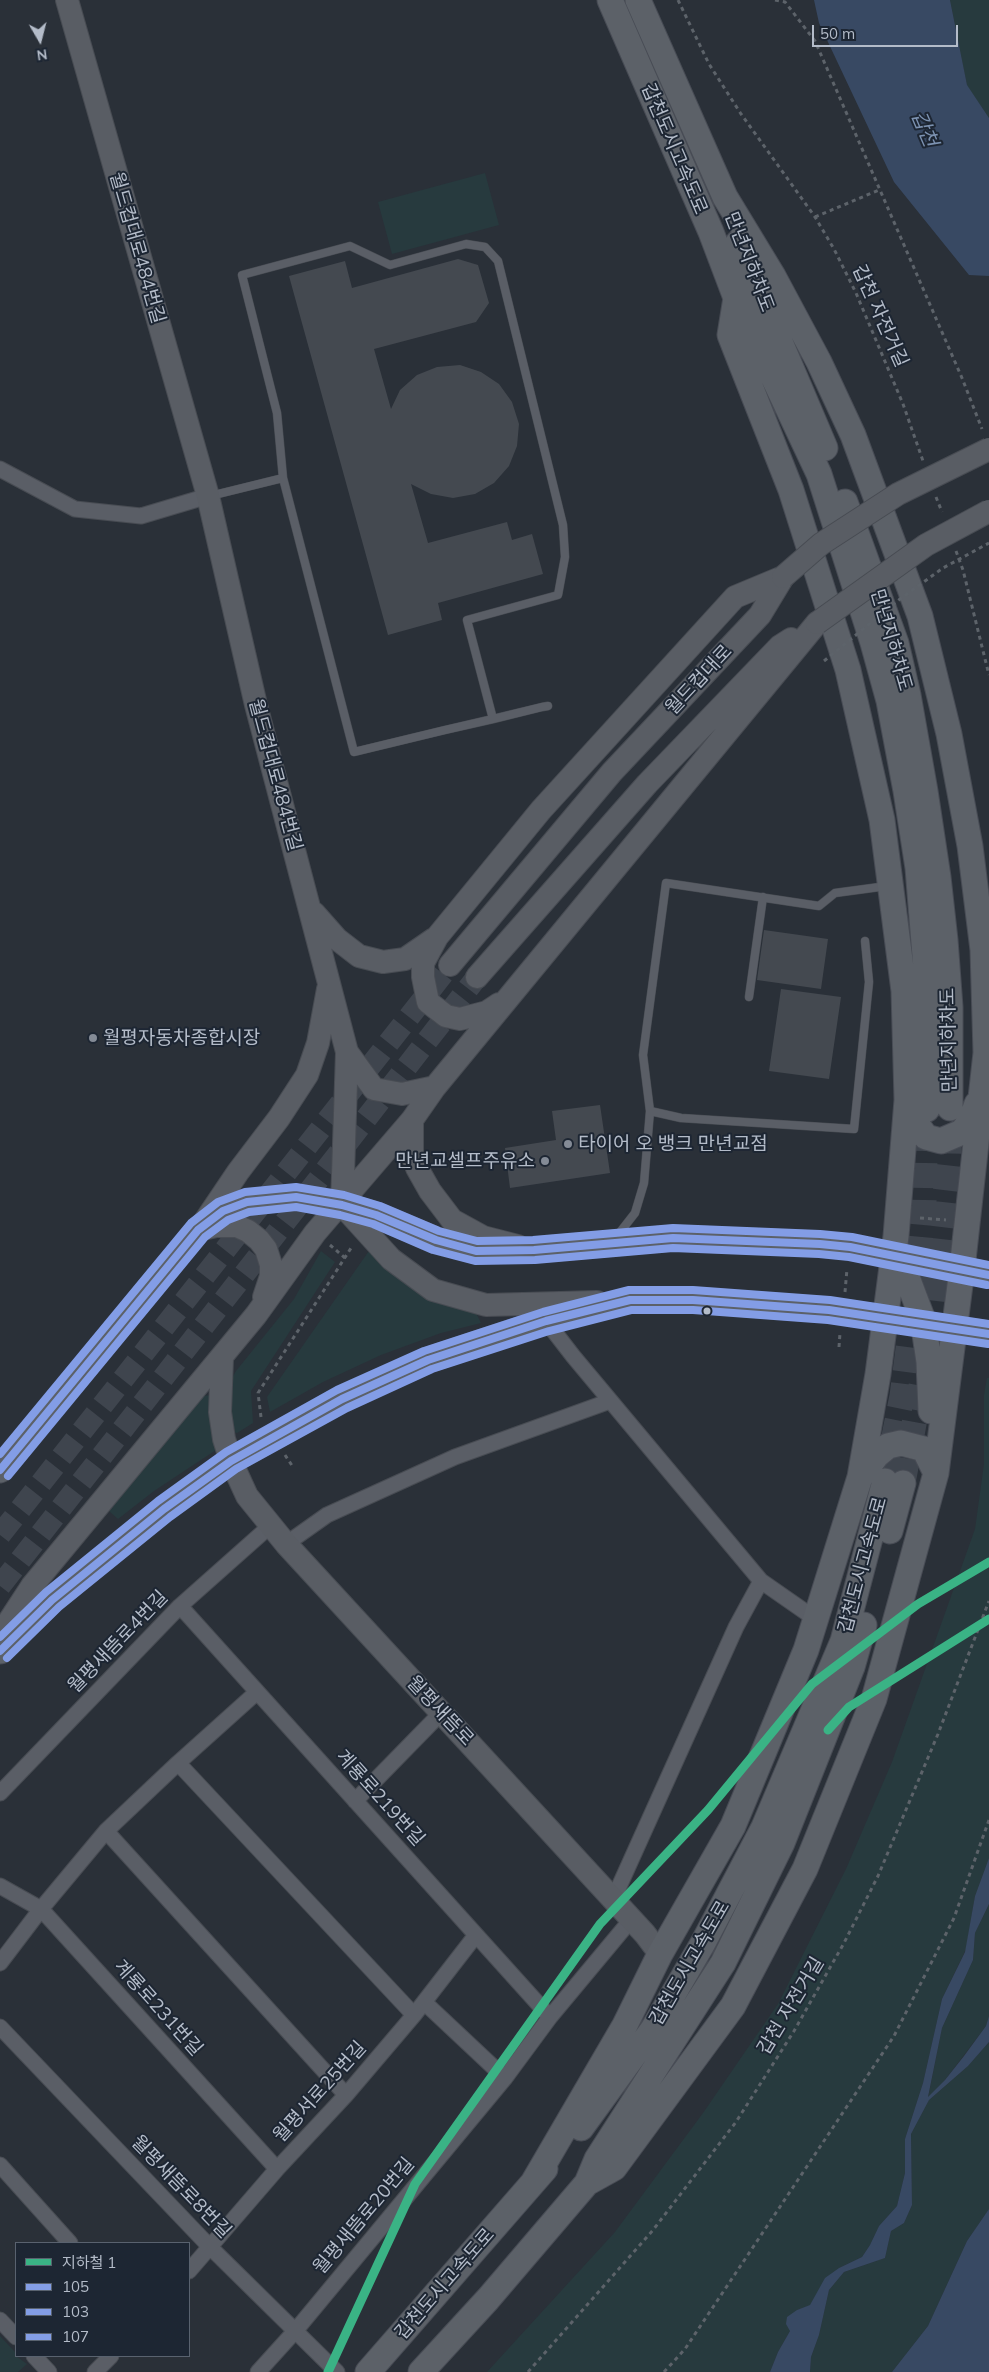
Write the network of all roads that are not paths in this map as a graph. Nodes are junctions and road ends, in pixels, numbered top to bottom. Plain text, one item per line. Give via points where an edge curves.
1 (67, 0) edge
2 (610, 0) edge
3 (638, 0) edge
4 (725, 197) junction
5 (736, 298) junction
6 (986, 440) edge
7 (0, 469) edge
8 (283, 478) junction
9 (208, 496) junction
10 (989, 511) edge
11 (782, 577) junction
12 (817, 623) junction
13 (548, 706) dead end
14 (494, 719) junction
15 (891, 885) junction
16 (763, 898) junction
17 (310, 908) junction
18 (437, 937) junction
19 (865, 941) dead end
20 (450, 965) tunnel mouth
21 (477, 977) tunnel mouth
22 (329, 980) junction
23 (749, 997) dead end
24 (506, 999) junction
25 (347, 1052) junction
26 (434, 1087) junction
27 (982, 1092) junction
28 (928, 1106) junction
29 (650, 1111) junction
30 (412, 1120) junction
31 (342, 1205) junction
32 (207, 1228) junction
33 (611, 1244) junction
34 (534, 1250) junction
35 (893, 1256) junction
36 (962, 1269) junction
37 (989, 1275) edge
38 (630, 1300) junction
39 (256, 1316) junction
40 (886, 1319) junction
41 (546, 1321) junction
42 (954, 1328) junction
43 (988, 1334) edge
44 (222, 1358) junction
45 (610, 1401) junction
46 (231, 1461) junction
47 (0, 1470) edge
48 (936, 1473) junction
49 (860, 1477) junction
50 (270, 1526) junction
51 (286, 1544) junction
52 (761, 1581) junction
53 (180, 1606) junction
54 (817, 1620) junction
55 (0, 1635) edge
56 (0, 1651) edge
57 (258, 1692) junction
58 (442, 1712) junction
59 (178, 1763) junction
60 (0, 1793) edge
61 (356, 1801) junction
62 (106, 1831) junction
63 (0, 1886) edge
64 (613, 1900) junction
65 (41, 1909) junction
66 (630, 1921) junction
67 (476, 1935) junction
68 (660, 1954) junction
69 (0, 1963) edge
70 (424, 2002) junction
71 (414, 2015) junction
72 (550, 2017) junction
73 (0, 2027) edge
74 (504, 2078) junction
75 (346, 2095) junction
76 (0, 2166) edge
77 (277, 2169) junction
78 (534, 2181) junction
79 (587, 2182) junction
80 (69, 2242) edge
81 (210, 2247) junction
82 (190, 2270) edge
83 (0, 2320) edge
84 (296, 2330) junction
85 (15, 2336) edge
86 (35, 2357) edge
87 (110, 2357) edge
88 (49, 2372) edge
89 (95, 2372) edge
90 (258, 2372) edge
91 (337, 2372) edge
92 (368, 2372) edge
93 (421, 2372) edge

1 - 9 street, 월드컵대로484번길
2 - 5 main road, 갑천도시고속도로 via 711,232
3 - 4 main road, 갑천도시고속도로
4 - 27 main road via 773,276 853,435 920,616 949,734 970,846 983,950 986,1053
4 - 28 main road, 만년지하차도 via 737,240 833,468 896,643 908,695 938,877 950,1007
5 - 15 main road via 730,335 790,490 848,670 882,820
5 - 28 main road, 만년지하차도 via 819,474 873,643 888,701 918,868 928,993
6 - 11 street, 월드컵대로, bridge via 821,544
7 - 9 street via 76,509 141,516
8 - 9 lane
8 - 14 lane via 354,752
8 - 14 lane via 278,413 242,275 350,246 390,265 466,244 485,247 498,261 563,525 565,557 558,595 467,620
9 - 17 street, 월드컵대로484번길 via 256,705
10 - 12 street, 월드컵대로, bridge via 926,545
11 - 18 street via 735,597 541,810
11 - 20 street, 월드컵대로 via 760,615 612,772
12 - 21 street, 월드컵대로 via 780,646 647,784
12 - 24 street
13 - 14 lane
15 - 16 lane via 835,893 819,906
15 - 28 main road via 904,991
16 - 23 lane
16 - 29 lane via 666,883 643,1056
17 - 18 street via 337,939 359,956 383,962 405,959
17 - 22 street, 월드컵대로484번길
18 - 24 street via 423,963 422,977 428,1002 436,1010 460,1019 487,1012
19 - 29 lane via 870,982 854,1129 681,1118
22 - 25 street, 월드컵대로484번길
22 - 32 street via 318,1043 307,1075
24 - 26 street
25 - 26 street via 374,1089 402,1094
25 - 31 street
26 - 30 street
27 - 28 main road via 971,1120 962,1132 941,1141 926,1137 915,1122
27 - 36 main road
28 - 35 main road via 898,1215
29 - 33 lane via 644,1183 635,1214
30 - 31 street
30 - 34 street via 412,1155 417,1168 452,1220 483,1237
31 - 32 main road via 296,1197 246,1202 222,1211
31 - 34 main road via 436,1240 476,1251
31 - 38 street via 391,1259 433,1290 486,1305
31 - 39 street via 315,1234
32 - 39 street via 237,1226 248,1231 266,1249 271,1276
32 - 47 main road
33 - 34 main road
33 - 35 main road via 673,1238 820,1244
35 - 36 main road
35 - 40 main road
35 - 48 main road via 908,1280 923,1320
36 - 37 main road
36 - 42 main road
38 - 40 main road via 693,1300 842,1312
38 - 41 main road
39 - 44 street
40 - 42 main road
40 - 49 main road
41 - 45 street
41 - 46 main road via 428,1360 342,1399
42 - 43 main road
42 - 48 main road
44 - 46 street, 월평새뜸로 via 220,1412
44 - 55 street via 32,1586
45 - 51 street via 455,1457 328,1515
45 - 52 street
46 - 50 street, 월평새뜸로 via 247,1496
46 - 56 main road via 164,1509 52,1600
48 - 49 main road via 924,1449 901,1443 888,1446 877,1454
48 - 79 main road via 874,1699 805,1869 733,2006 614,2168
49 - 54 main road
50 - 51 street, 월평새뜸로
50 - 53 street, 월평새뜸로4번길
51 - 58 street, 월평새뜸로
52 - 54 street
52 - 64 street via 736,1627
53 - 57 street, 계룡로219번길
53 - 60 street, 월평새뜸로4번길
54 - 68 main road via 733,1826
57 - 59 street
57 - 61 street, 계룡로219번길
58 - 61 street
58 - 64 street, 월평새뜸로
59 - 62 street
59 - 71 street
61 - 67 street, 계룡로219번길
62 - 65 street
62 - 75 street
63 - 65 street, 계룡로231번길
64 - 66 street, 월평새뜸로
65 - 69 street
65 - 77 street, 계룡로231번길
66 - 68 street, 월평새뜸로
66 - 72 street, 월평새뜸로20번길
67 - 70 street, 월평서로25번길
67 - 72 street, 계룡로219번길
68 - 78 main road via 626,2026
70 - 71 street, 월평서로25번길
70 - 74 street
71 - 75 street, 월평서로25번길
72 - 74 street, 월평새뜸로20번길
73 - 81 street, 월평새뜸로8번길
74 - 84 street, 월평새뜸로20번길
75 - 77 street, 월평서로25번길
76 - 80 street
77 - 81 street, 월평서로25번길
78 - 79 main road, 갑천도시고속도로 via 586,2122 653,2029 764,1827 843,1640 894,1482 852,1666 782,1843 723,1963 597,2159
78 - 92 main road, 갑천도시고속도로
79 - 93 main road, 갑천도시고속도로
81 - 82 street, 월평서로25번길
81 - 84 street, 월평새뜸로8번길
83 - 85 street
84 - 90 street, 월평새뜸로20번길
84 - 91 street, 월평새뜸로8번길
86 - 88 street
87 - 89 street

